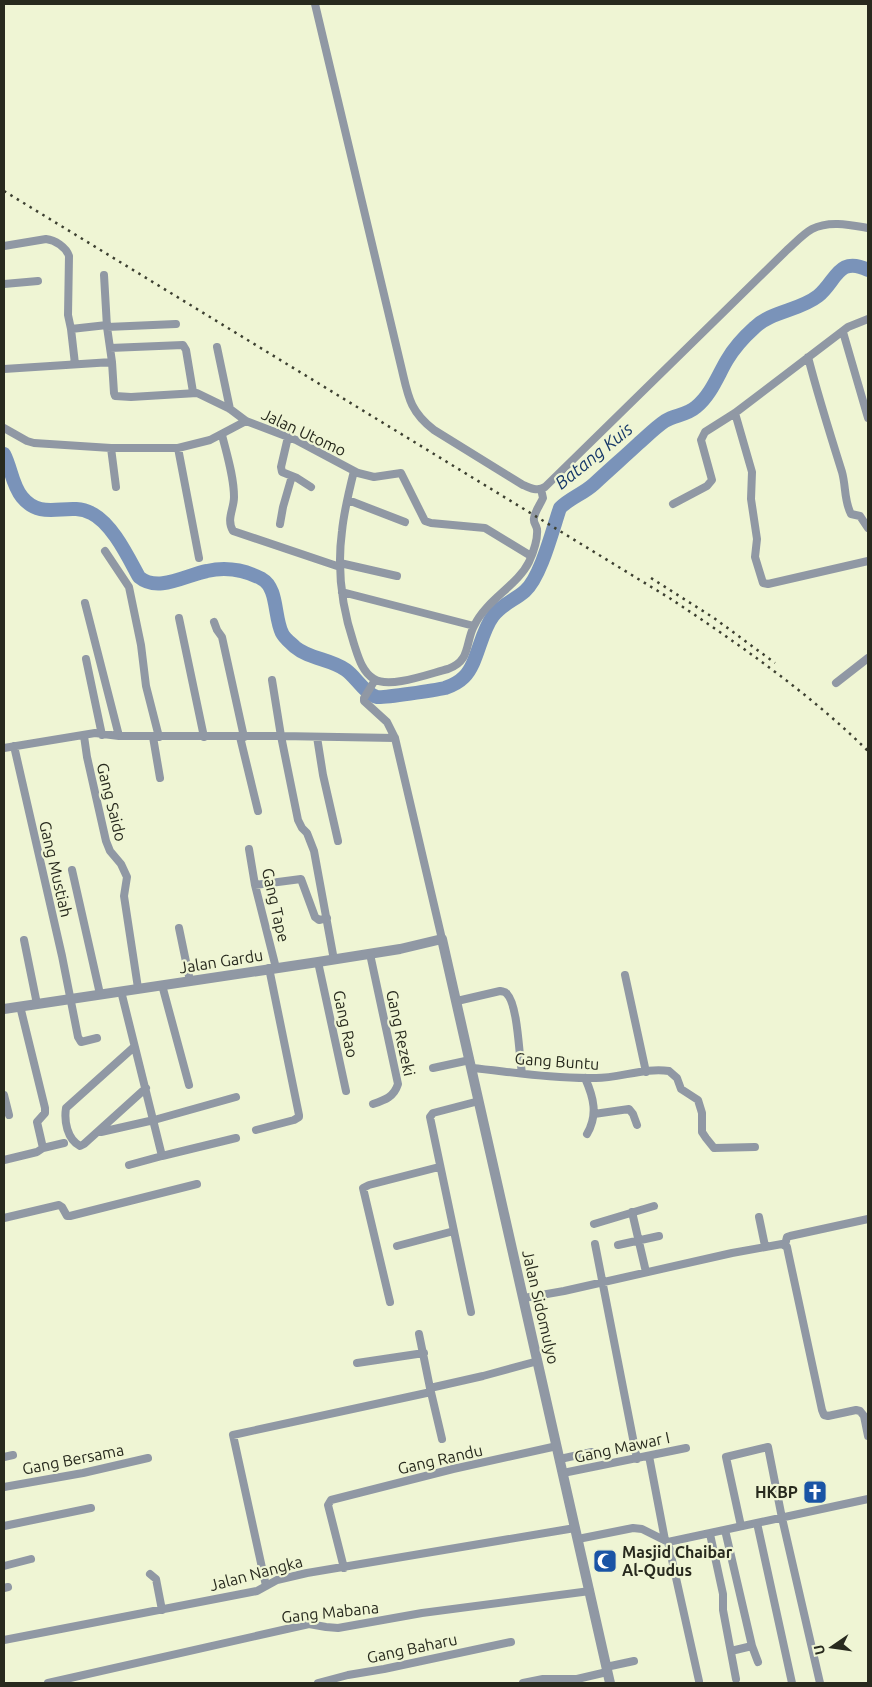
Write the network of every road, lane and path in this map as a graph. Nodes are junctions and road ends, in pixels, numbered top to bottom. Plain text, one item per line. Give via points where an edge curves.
1 (315, 4) edge
2 (868, 228) edge
3 (4, 246) edge
4 (104, 275) dead end
5 (38, 281) dead end
6 (4, 284) edge
7 (868, 319) edge
8 (176, 324) dead end
9 (107, 326) junction
10 (71, 329) junction
11 (843, 332) junction
12 (217, 347) dead end
13 (110, 348) junction
14 (808, 357) junction
15 (112, 362) junction
16 (75, 364) junction
17 (4, 369) edge
18 (193, 392) junction
19 (230, 409) junction
20 (735, 413) junction
21 (868, 418) edge
22 (246, 421) junction
23 (4, 428) edge
24 (222, 435) junction
25 (288, 437) junction
26 (111, 448) junction
27 (178, 448) junction
28 (354, 471) junction
29 (292, 476) junction
30 (116, 487) dead end
31 (311, 487) dead end
32 (541, 489) junction
33 (348, 500) junction
34 (673, 504) dead end
35 (404, 522) dead end
36 (280, 524) dead end
37 (868, 528) edge
38 (105, 551) dead end
39 (532, 556) junction
40 (199, 558) dead end
41 (868, 561) edge
42 (340, 565) junction
43 (397, 576) dead end
44 (342, 592) junction
45 (85, 604) dead end
46 (179, 618) dead end
47 (214, 622) dead end
48 (474, 626) junction
49 (868, 658) edge
50 (86, 659) dead end
51 (272, 680) dead end
52 (373, 683) junction
53 (836, 683) dead end
54 (102, 735) junction
55 (84, 736) junction
56 (119, 736) junction
57 (281, 736) junction
58 (156, 737) junction
59 (204, 737) junction
60 (242, 737) junction
61 (316, 737) junction
62 (395, 738) junction
63 (14, 746) junction
64 (4, 748) edge
65 (160, 778) dead end
66 (258, 811) dead end
67 (338, 841) dead end
68 (250, 849) dead end
69 (72, 870) dead end
70 (255, 885) junction
71 (328, 918) junction
72 (179, 928) dead end
73 (442, 938) junction
74 (24, 940) dead end
75 (370, 954) junction
76 (334, 960) junction
77 (318, 962) junction
78 (273, 968) junction
79 (625, 975) dead end
80 (190, 981) junction
81 (162, 985) junction
82 (138, 988) junction
83 (121, 991) junction
84 (100, 994) junction
85 (70, 999) junction
86 (457, 1002) junction
87 (37, 1004) junction
88 (20, 1006) junction
89 (4, 1009) edge
90 (97, 1038) dead end
91 (134, 1046) junction
92 (471, 1064) junction
93 (433, 1068) dead end
94 (646, 1072) junction
95 (522, 1073) junction
96 (586, 1078) junction
97 (189, 1085) dead end
98 (146, 1088) junction
99 (346, 1091) dead end
100 (4, 1094) edge
101 (236, 1097) dead end
102 (479, 1102) junction
103 (373, 1104) dead end
104 (594, 1114) junction
105 (9, 1115) dead end
106 (154, 1120) junction
107 (637, 1124) dead end
108 (256, 1130) dead end
109 (99, 1132) junction
110 (587, 1134) dead end
111 (236, 1138) dead end
112 (64, 1143) dead end
113 (755, 1147) dead end
114 (43, 1148) junction
115 (162, 1156) junction
116 (4, 1160) edge
117 (129, 1165) dead end
118 (439, 1167) junction
119 (197, 1184) dead end
120 (654, 1206) dead end
121 (632, 1212) junction
122 (758, 1217) dead end
123 (4, 1218) edge
124 (868, 1219) edge
125 (594, 1224) dead end
126 (454, 1231) junction
127 (659, 1236) dead end
128 (638, 1241) junction
129 (595, 1244) dead end
130 (618, 1245) dead end
131 (785, 1245) junction
132 (397, 1246) dead end
133 (765, 1246) junction
134 (646, 1272) junction
135 (602, 1282) junction
136 (524, 1298) junction
137 (390, 1302) dead end
138 (471, 1312) dead end
139 (419, 1334) dead end
140 (424, 1353) junction
141 (538, 1361) junction
142 (357, 1362) dead end
143 (431, 1390) junction
144 (868, 1436) edge
145 (442, 1439) dead end
146 (557, 1446) junction
147 (686, 1448) dead end
148 (592, 1452) dead end
149 (13, 1455) dead end
150 (649, 1456) junction
151 (4, 1457) edge
152 (148, 1458) dead end
153 (560, 1459) junction
154 (637, 1459) junction
155 (563, 1473) junction
156 (4, 1487) edge
157 (868, 1499) edge
158 (91, 1508) dead end
159 (782, 1518) junction
160 (757, 1523) junction
161 (4, 1526) edge
162 (741, 1526) junction
163 (575, 1528) junction
164 (725, 1530) junction
165 (710, 1534) junction
166 (578, 1539) junction
167 (666, 1541) junction
168 (31, 1559) dead end
169 (4, 1566) edge
170 (344, 1568) junction
171 (150, 1574) dead end
172 (266, 1586) junction
173 (590, 1590) junction
174 (162, 1610) junction
175 (4, 1640) edge
176 (511, 1642) dead end
177 (752, 1646) junction
178 (731, 1651) junction
179 (634, 1661) dead end
180 (758, 1662) dead end
181 (607, 1670) junction
182 (349, 1679) edge
183 (736, 1679) dead end
184 (699, 1681) dead end
185 (48, 1683) edge
186 (321, 1683) edge
187 (523, 1683) edge
188 (610, 1683) edge
189 (792, 1683) edge
190 (820, 1683) edge

1 - 32 street via 414,409 434,430 523,485
2 - 32 street via 827,225 809,231
3 - 10 street via 50,239 66,250 69,256 68,315
4 - 9 street
5 - 6 street
7 - 11 street
8 - 9 street
9 - 10 street
9 - 13 street
10 - 16 street
11 - 14 street
11 - 21 street
12 - 19 street
13 - 15 street
13 - 18 street via 183,345
14 - 20 street
14 - 37 street via 843,475 848,508 851,514 860,516
15 - 16 street
15 - 18 street via 115,396
16 - 17 street
18 - 19 street
19 - 22 street
20 - 34 street via 702,435 702,446 712,475 710,483
20 - 41 street via 752,472 751,500 757,539 755,557 763,583
22 - 24 street, Jalan Utomo
22 - 25 street, Jalan Utomo
23 - 26 street, Jalan Utomo via 34,443
24 - 27 street, Jalan Utomo
24 - 42 street via 234,494 229,515 231,529
25 - 28 street, Jalan Utomo
25 - 29 street via 281,470
26 - 27 street, Jalan Utomo
26 - 30 street
27 - 40 street
28 - 33 street, Jalan Utomo
28 - 39 street via 374,478 401,473 424,521 485,528
29 - 31 street
29 - 36 street
32 - 39 street via 543,498 533,521 537,528
33 - 35 street
33 - 42 street, Jalan Utomo
38 - 58 street via 130,591
39 - 48 street via 522,574 493,600
42 - 43 street
42 - 44 street, Jalan Utomo
44 - 48 street
44 - 52 street, Jalan Utomo via 351,636 359,659
45 - 56 street
46 - 59 street
47 - 60 street via 222,637
48 - 52 street via 465,655 456,666 398,682
49 - 53 street
50 - 54 street
51 - 57 street
52 - 62 street via 364,698 386,722
54 - 55 street
54 - 56 street
55 - 63 street
55 - 82 street, Gang Saido via 106,841 127,876 124,896
56 - 58 street
57 - 60 street
57 - 61 street
57 - 71 street via 298,820 314,851
58 - 59 street
58 - 65 street
59 - 60 street
60 - 66 street
61 - 62 street
61 - 67 street
62 - 73 street
63 - 64 street
63 - 85 street, Gang Mustiah
68 - 70 street, Gang Tape
69 - 84 street
70 - 71 street via 301,879 315,917 319,920
70 - 78 street, Gang Tape
71 - 76 street
72 - 80 street
73 - 75 street, Jalan Gardu
73 - 86 street, Jalan Sidomulyo
74 - 87 street
75 - 76 street, Jalan Gardu
75 - 103 street, Gang Rezeki via 398,1084 391,1097
76 - 77 street, Jalan Gardu
77 - 78 street, Jalan Gardu
77 - 99 street, Gang Rao
78 - 80 street, Jalan Gardu
78 - 108 street, Gang Tape via 300,1115 294,1120
79 - 94 street
80 - 81 street, Jalan Gardu
81 - 82 street, Jalan Gardu
81 - 97 street
82 - 83 street, Jalan Gardu
83 - 84 street, Jalan Gardu
83 - 91 street
84 - 85 street, Jalan Gardu
85 - 87 street, Jalan Gardu
85 - 90 street, Gang Mustiah via 80,1041
86 - 92 street, Jalan Sidomulyo
86 - 95 street via 506,992 515,1016
87 - 88 street, Jalan Gardu
88 - 89 street, Jalan Gardu
88 - 114 street via 45,1108 37,1122
91 - 98 street
91 - 109 street via 66,1108 65,1119 76,1144 82,1145
92 - 93 street, Gang Buntu
92 - 95 street, Gang Buntu
92 - 102 street, Jalan Sidomulyo
94 - 96 street, Gang Buntu
94 - 113 street, Gang Buntu via 669,1071 677,1078 681,1089 698,1100 702,1132 714,1148
95 - 96 street, Gang Buntu
96 - 104 street
98 - 106 street
98 - 109 street
100 - 105 street
101 - 106 street
102 - 118 street via 431,1114
102 - 136 street, Jalan Sidomulyo
104 - 107 street via 628,1109
104 - 110 street
106 - 109 street
106 - 115 street
111 - 115 street
112 - 114 street
114 - 116 street
115 - 117 street
118 - 126 street
118 - 137 street via 363,1188
119 - 123 street via 70,1216 59,1205
120 - 121 street
121 - 125 street
121 - 128 street
122 - 133 street
124 - 131 street via 790,1236
126 - 132 street
126 - 138 street
127 - 128 street
128 - 130 street
128 - 134 street
129 - 135 street
131 - 133 street
131 - 144 street via 824,1415 860,1410
133 - 134 street
134 - 135 street
135 - 136 street
135 - 154 street
136 - 141 street, Jalan Sidomulyo
139 - 140 street
140 - 142 street
140 - 143 street
141 - 143 street
141 - 146 street, Jalan Sidomulyo
143 - 145 street
143 - 172 street via 233,1435
146 - 153 street, Jalan Sidomulyo
146 - 170 street, Gang Randu via 330,1500 328,1505
147 - 150 street, Gang Mawar I
148 - 153 street
149 - 151 street
150 - 154 street, Gang Mawar I
150 - 167 street
152 - 156 street, Gang Bersama
153 - 155 street, Jalan Sidomulyo
154 - 155 street, Gang Mawar I
155 - 163 street, Jalan Sidomulyo
157 - 159 street
158 - 161 street
159 - 160 street
159 - 162 street via 768,1447 726,1457
159 - 190 street
160 - 162 street
160 - 189 street
162 - 164 street
163 - 166 street, Jalan Sidomulyo
163 - 170 street, Jalan Nangka
164 - 165 street
164 - 177 street
165 - 167 street
165 - 178 street
166 - 167 street via 633,1528
166 - 173 street, Jalan Sidomulyo
167 - 184 street
168 - 169 street
170 - 172 street, Jalan Nangka via 283,1578
171 - 174 street via 156,1579
172 - 174 street, Jalan Nangka via 257,1591
173 - 181 street, Jalan Sidomulyo
173 - 185 street, Gang Mabana via 334,1628 309,1624
174 - 175 street, Jalan Nangka
176 - 182 street, Gang Baharu
177 - 178 street
177 - 180 street
178 - 183 street
179 - 181 street
181 - 187 street via 577,1679 543,1679
181 - 188 street, Jalan Sidomulyo
182 - 186 street, Gang Baharu

